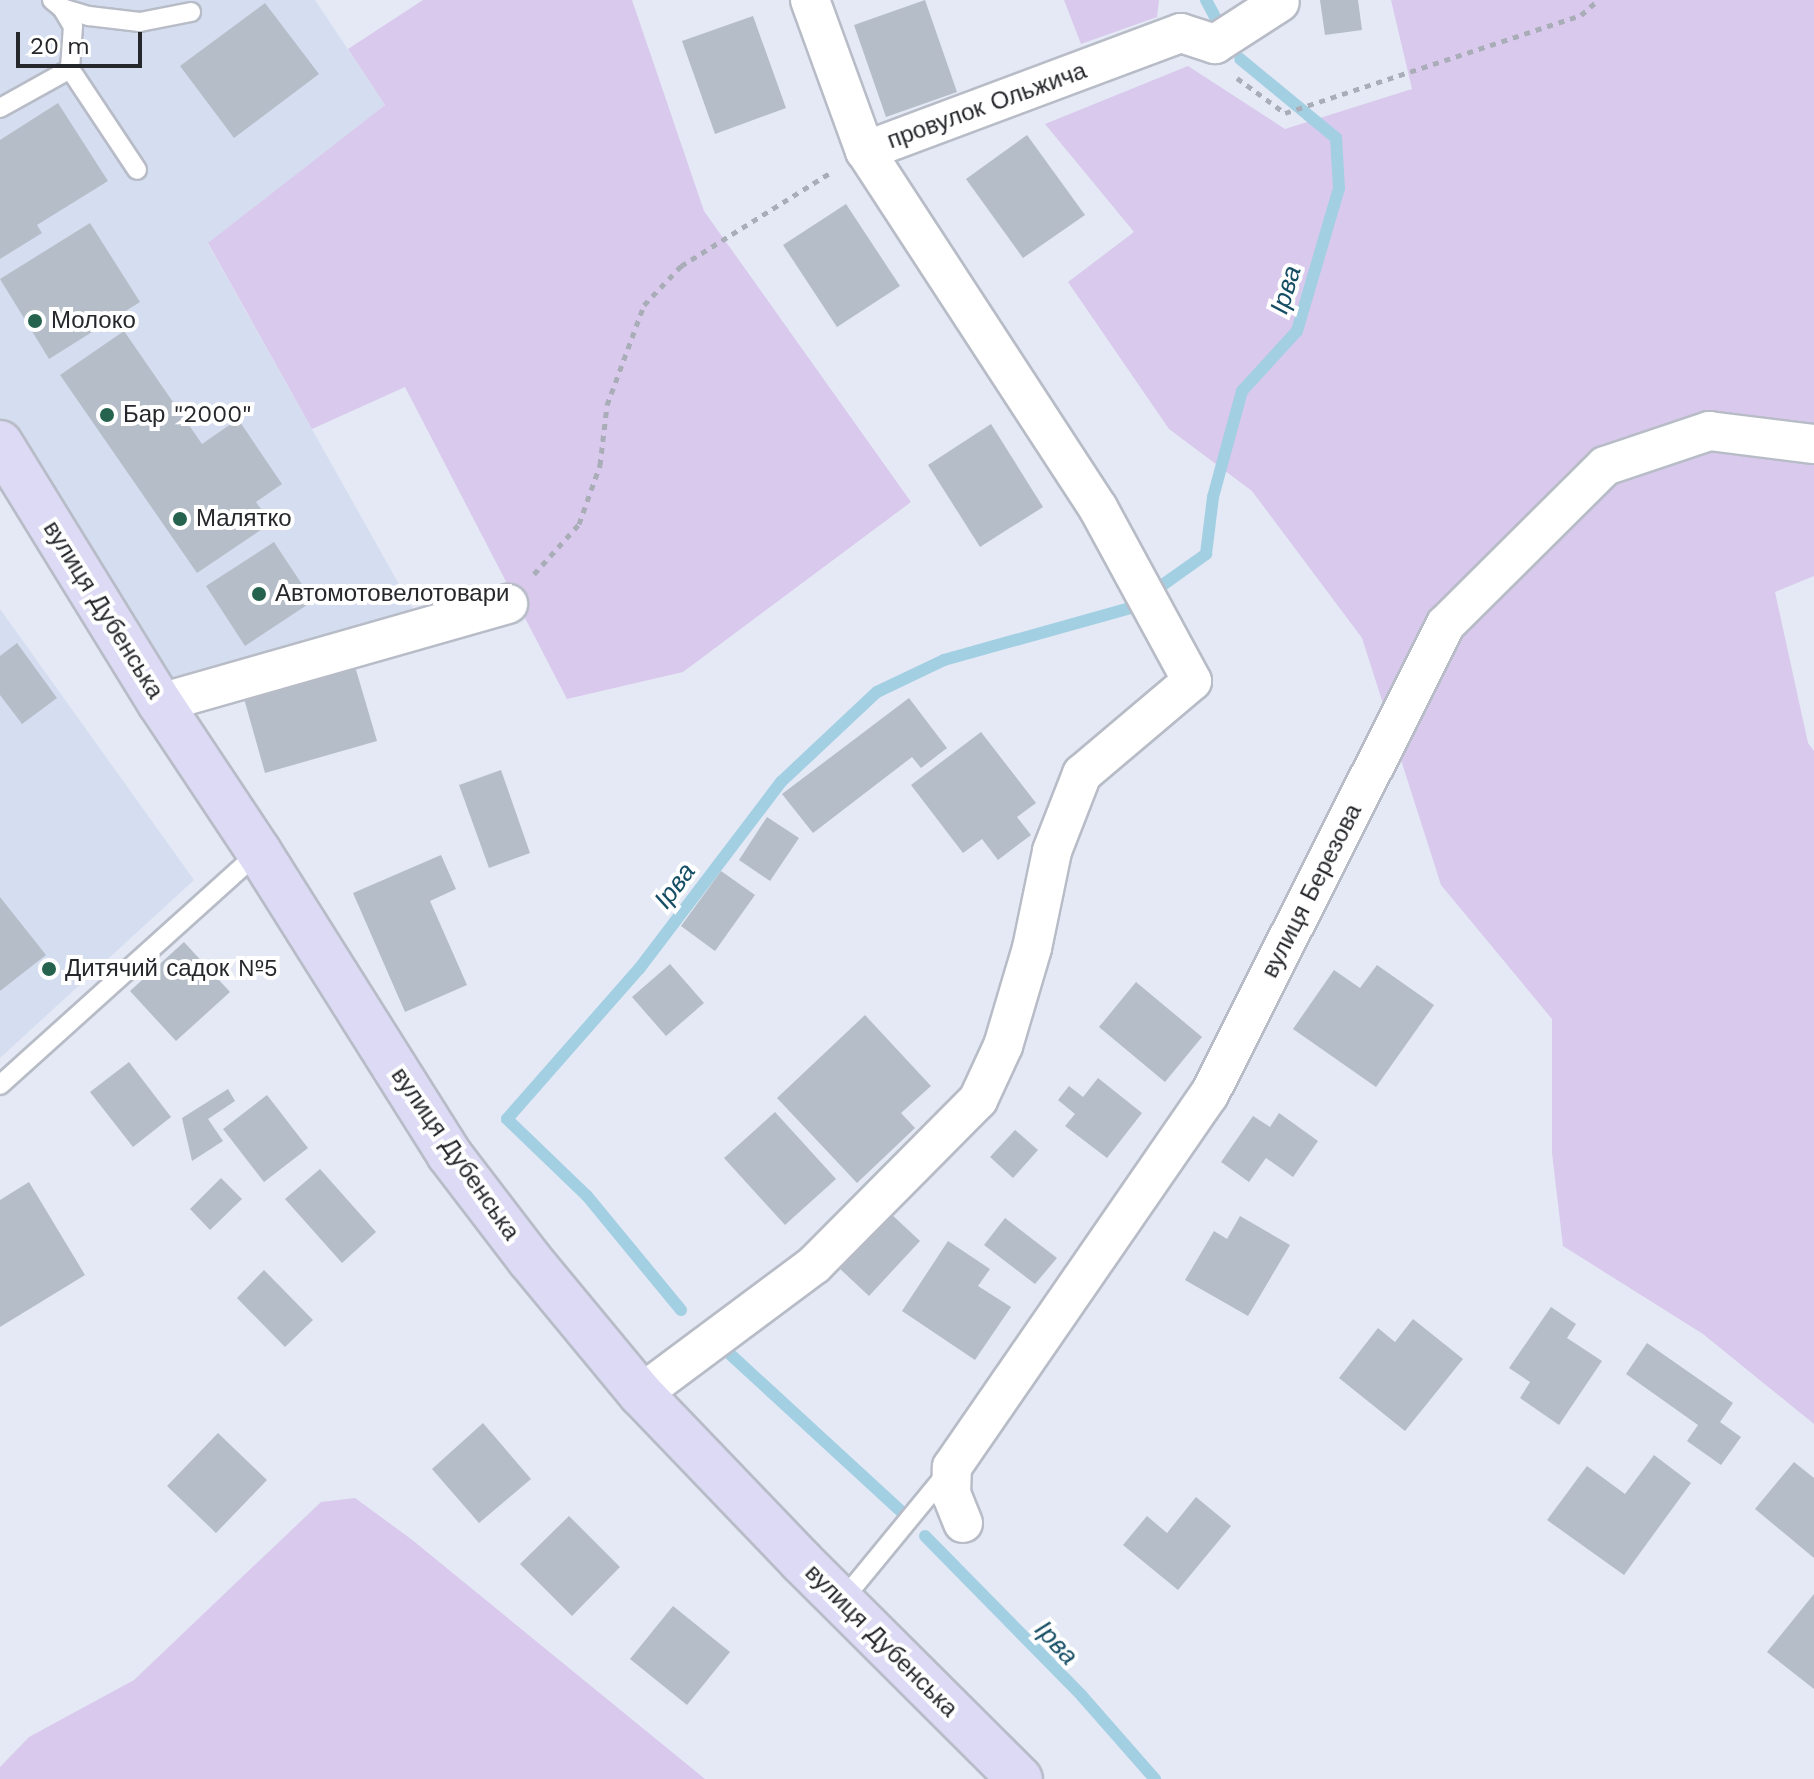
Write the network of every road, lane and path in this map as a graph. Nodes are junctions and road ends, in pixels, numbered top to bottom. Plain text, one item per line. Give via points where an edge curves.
1 (810, 0) edge
2 (1598, 0) edge
3 (1280, 2) dead end
4 (57, 4) edge
5 (191, 12) dead end
6 (1215, 44) junction
7 (70, 69) junction
8 (0, 108) edge
9 (865, 151) junction
10 (137, 170) dead end
11 (0, 443) edge
12 (1814, 444) edge
13 (508, 604) joint
14 (160, 703) junction
15 (259, 852) junction
16 (0, 1085) edge
17 (641, 1394) junction
18 (952, 1467) junction
19 (963, 1523) dead end
20 (841, 1602) junction
21 (1020, 1779) edge

1 - 9 street, провулок Ольжича
2 - 6 path via 1581,15 1285,113 1238,79
3 - 6 street
4 - 5 lane via 89,16 140,22
4 - 7 lane via 73,26
6 - 9 street, провулок Ольжича via 1181,33
7 - 8 lane
7 - 10 lane
9 - 13 path via 681,266 644,305 607,405 600,465 579,524
9 - 17 street via 1098,508 1192,681 1082,774 1052,851 1032,948 1003,1046 978,1100 814,1265
11 - 14 main road, вулиця Дубенська
12 - 18 street, вулиця Березова via 1709,431 1605,466 1446,624 1209,1095
13 - 14 street
14 - 15 main road, вулиця Дубенська
15 - 16 lane
15 - 17 main road, вулиця Дубенська via 449,1154
17 - 20 main road, вулиця Дубенська
18 - 19 street via 951,1494
18 - 20 lane
20 - 21 main road, вулиця Дубенська

